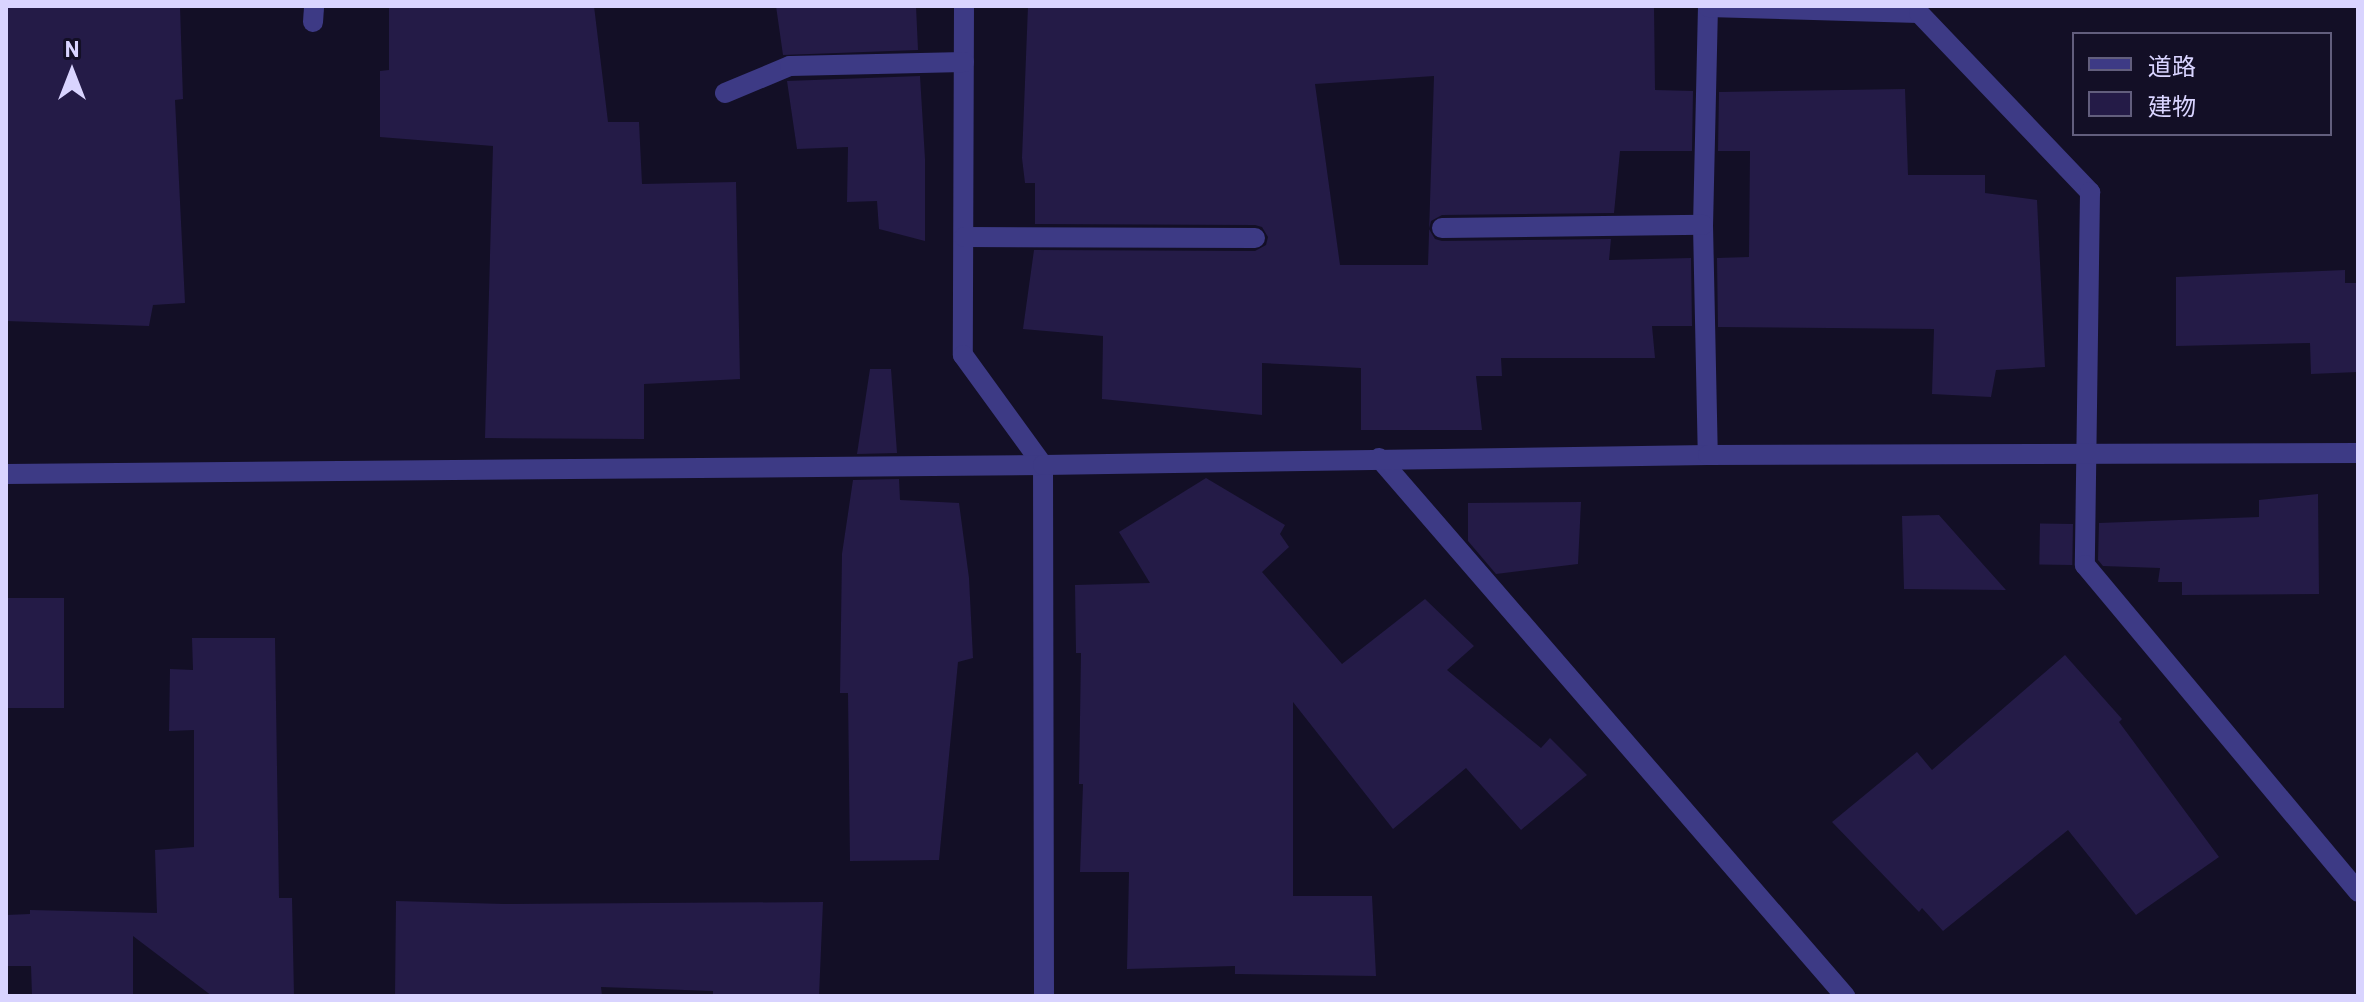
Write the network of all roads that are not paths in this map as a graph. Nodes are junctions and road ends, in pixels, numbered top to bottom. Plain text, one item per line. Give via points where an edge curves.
1 (964, 6) edge
2 (1708, 7) edge
3 (964, 62) junction
4 (725, 93) dead end
5 (1703, 225) junction
6 (1442, 228) dead end
7 (964, 237) junction
8 (1255, 238) dead end
9 (2086, 452) junction
10 (2358, 453) edge
11 (1708, 455) junction
12 (1379, 458) junction
13 (1043, 465) junction
14 (6, 474) edge
15 (2358, 892) edge
16 (1044, 996) edge
17 (1845, 996) edge

1 - 3 street
2 - 5 street
2 - 9 street via 1919,13 2090,192
3 - 4 street via 790,66
3 - 7 street
5 - 6 street
5 - 11 street
7 - 8 street
7 - 13 street via 963,355
9 - 10 street
9 - 11 street
9 - 15 street via 2085,565
11 - 12 street
12 - 13 street
12 - 17 street
13 - 14 street
13 - 16 street

